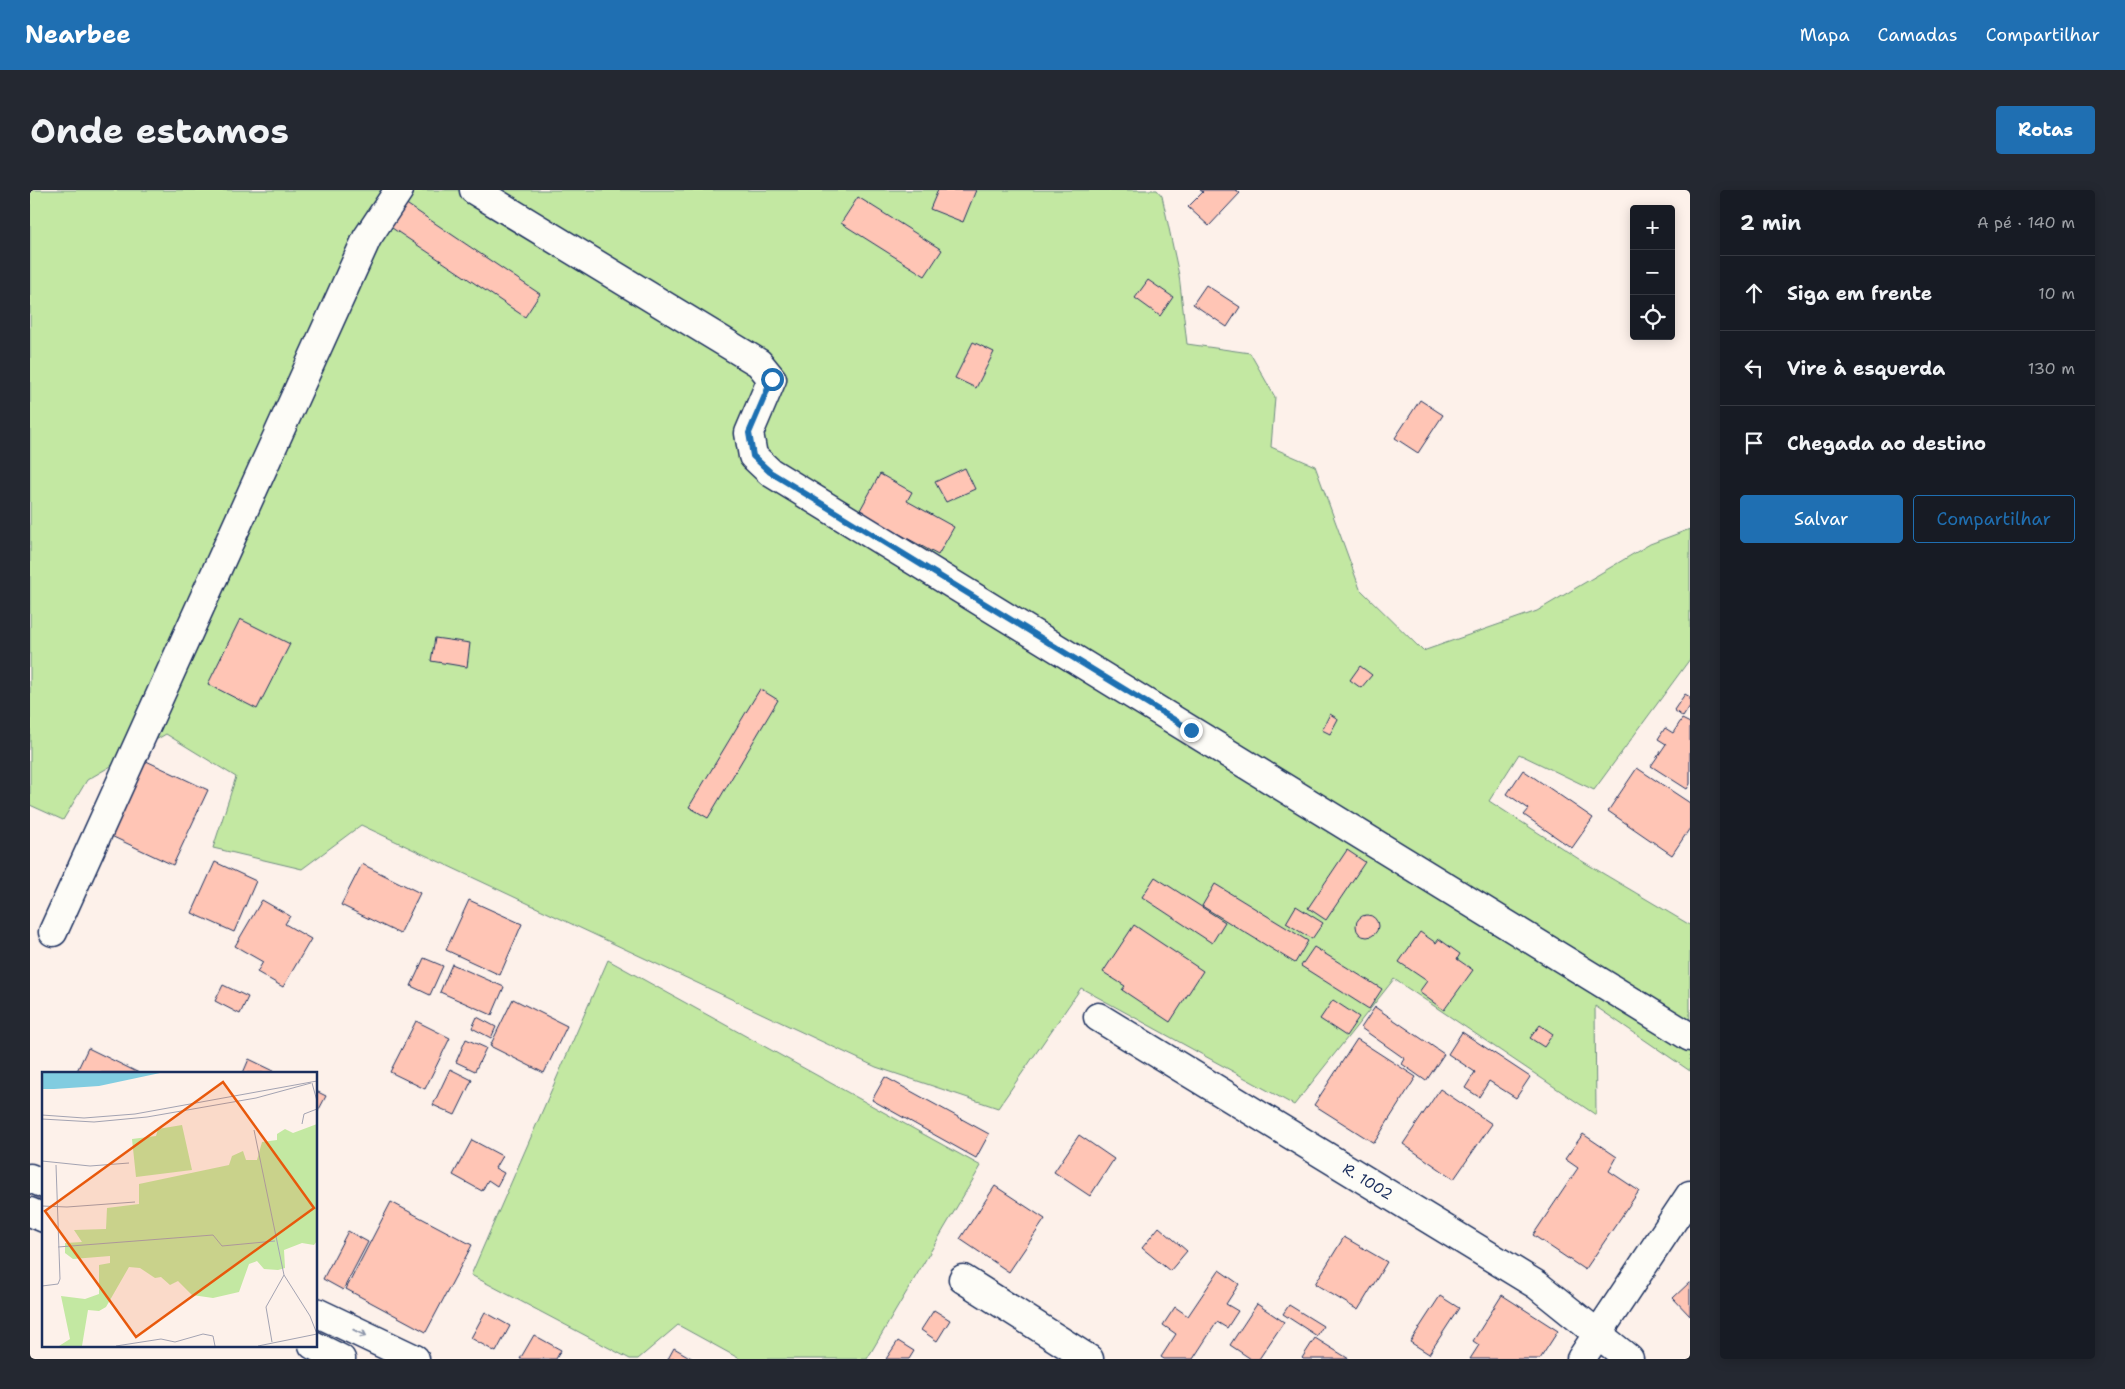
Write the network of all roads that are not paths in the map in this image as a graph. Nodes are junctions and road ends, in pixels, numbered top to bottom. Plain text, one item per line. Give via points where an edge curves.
1 (399, 190) edge
2 (474, 190) edge
3 (53, 932) dead end
4 (1098, 1017) dead end
5 (1690, 1037) edge
6 (30, 1178) edge
7 (42, 1183) edge
8 (1690, 1195) edge
9 (30, 1212) edge
10 (42, 1217) edge
11 (963, 1279) dead end
12 (318, 1313) edge
13 (1599, 1333) junction
14 (315, 1346) edge
15 (341, 1359) edge
16 (415, 1359) edge
17 (1088, 1359) edge
18 (1581, 1359) edge
19 (1629, 1359) edge

1 - 3 street via 367,238
2 - 5 street via 759,363 772,379 749,433 753,456 770,472
4 - 13 street, R. 1002 via 1537,1285
6 - 7 street
8 - 13 street
9 - 10 street
11 - 17 street
12 -> 16 street
13 - 18 street
13 - 19 street, R. 1002
14 - 15 street

